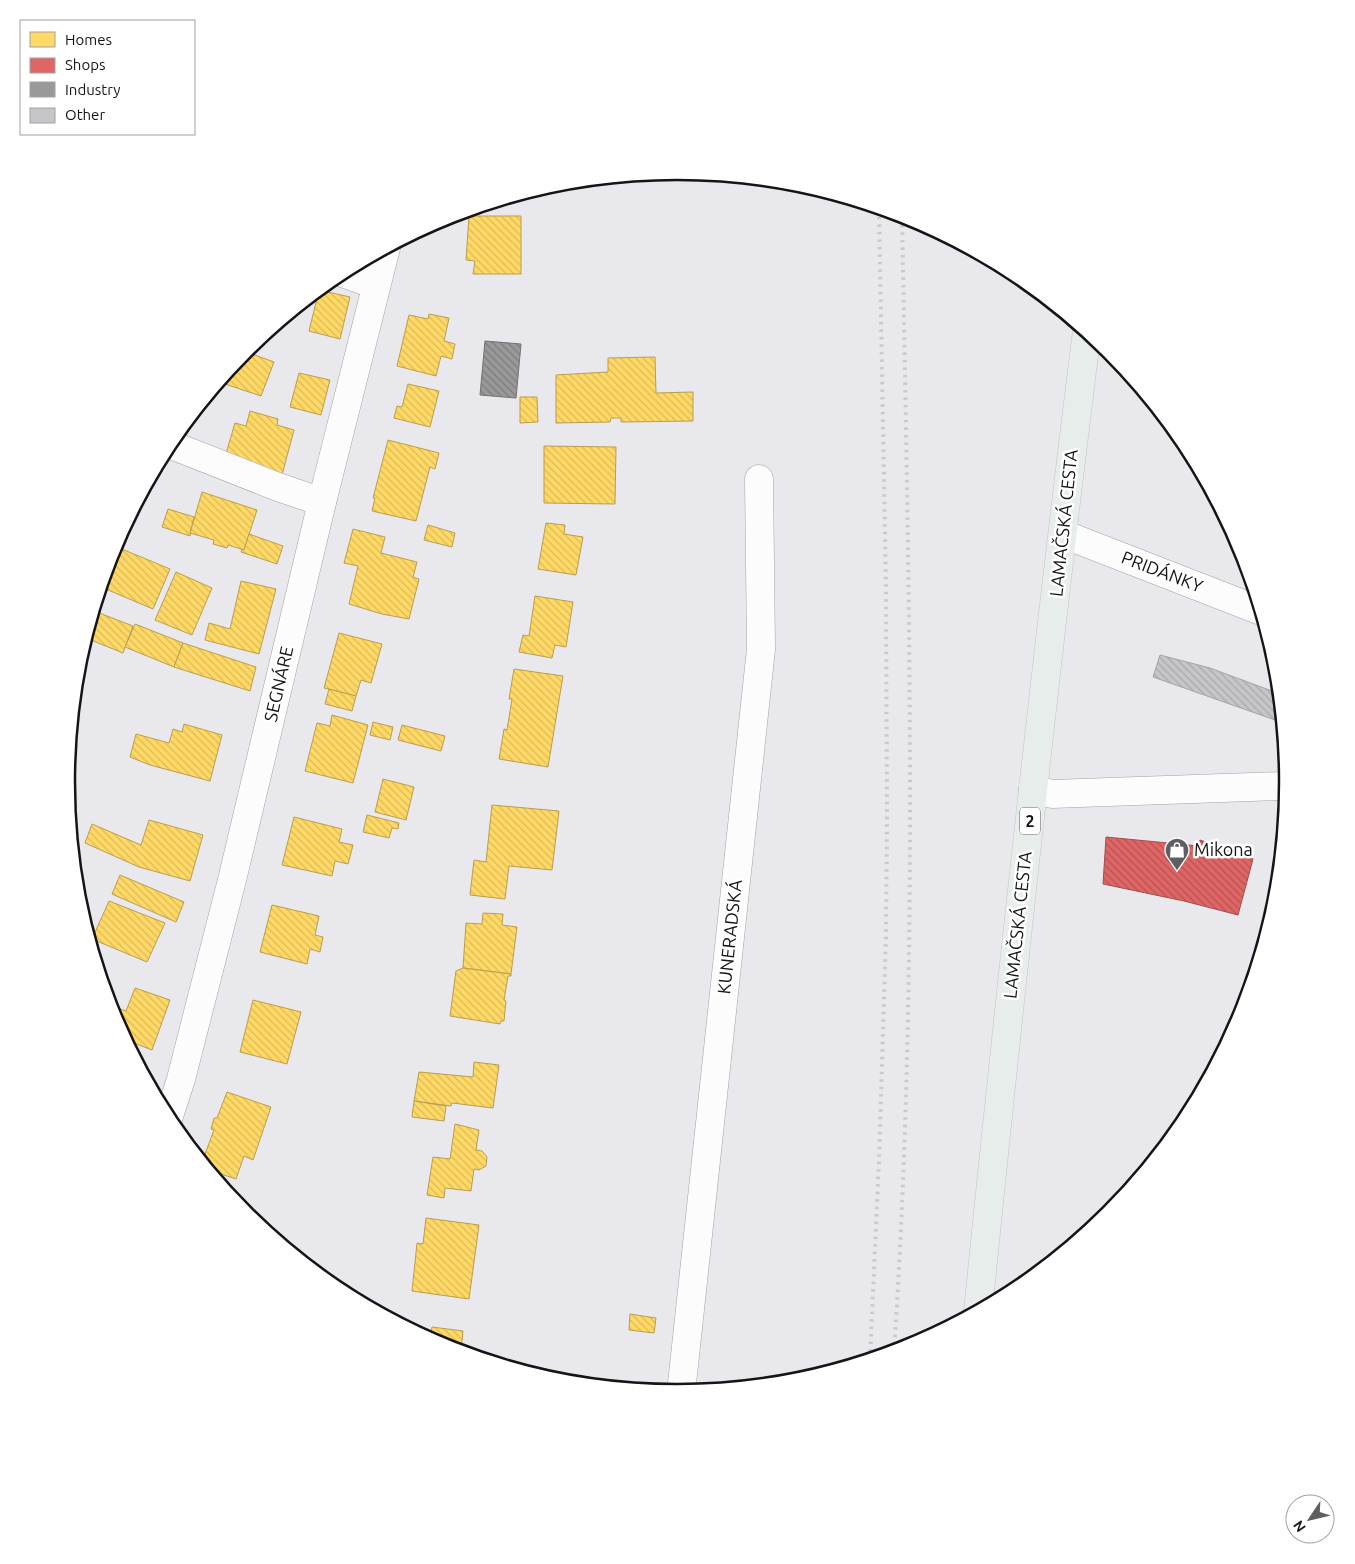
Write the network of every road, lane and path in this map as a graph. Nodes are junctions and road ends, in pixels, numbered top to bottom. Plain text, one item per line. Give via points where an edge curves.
1 (384, 256) edge
2 (351, 276) edge
3 (376, 285) junction
4 (1086, 339) edge
5 (177, 447) edge
6 (759, 479) dead end
7 (322, 502) junction
8 (1063, 534) junction
9 (1254, 608) edge
10 (1280, 786) edge
11 (1033, 788) junction
12 (172, 1108) edge
13 (979, 1304) edge
14 (682, 1384) edge

1 - 3 street, SEGNÁRE
2 - 3 street
3 - 7 street, SEGNÁRE
4 - 8 main road, LAMAČSKÁ CESTA / 2
5 - 7 street
6 - 14 street, KUNERADSKÁ via 760,649
7 - 12 street, SEGNÁRE via 232,880
8 - 9 street, PRIDÁNKY
8 - 11 main road, LAMAČSKÁ CESTA / 2
10 - 11 street via 1052,794
11 - 13 main road, LAMAČSKÁ CESTA / 2

